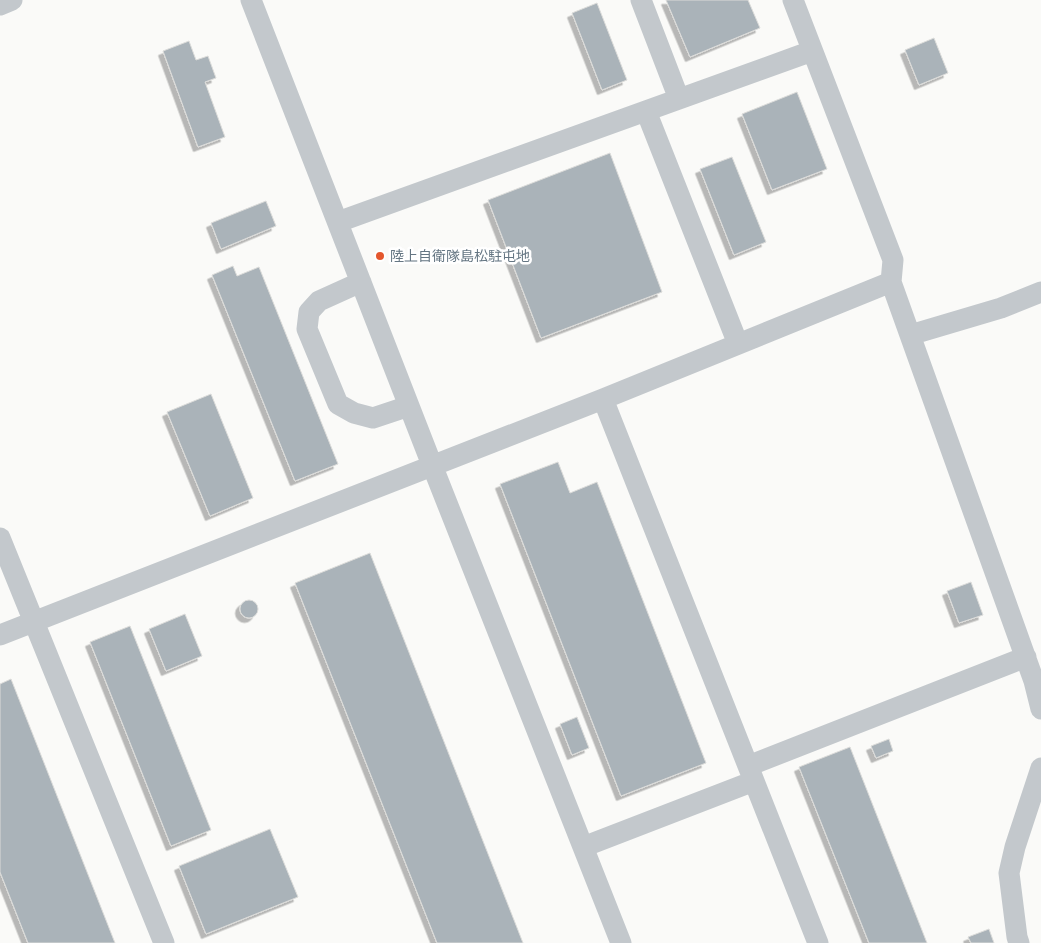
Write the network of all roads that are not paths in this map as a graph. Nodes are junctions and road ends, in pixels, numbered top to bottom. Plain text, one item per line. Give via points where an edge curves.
1 (12, 0) edge
2 (252, 0) edge
3 (641, 0) edge
4 (793, 0) edge
5 (0, 5) edge
6 (812, 51) junction
7 (680, 99) junction
8 (646, 111) junction
9 (338, 222) junction
10 (361, 282) junction
11 (891, 282) junction
12 (1041, 292) edge
13 (910, 335) junction
14 (738, 344) junction
15 (603, 399) junction
16 (409, 406) junction
17 (432, 466) junction
18 (0, 538) edge
19 (33, 622) junction
20 (0, 635) edge
21 (1026, 657) junction
22 (1041, 708) edge
23 (1041, 768) edge
24 (751, 774) junction
25 (583, 848) junction
26 (164, 943) edge
27 (620, 943) edge
28 (818, 943) edge
29 (1019, 943) edge

1 - 5 lane
2 - 9 lane
3 - 7 lane
4 - 6 lane
6 - 7 lane
6 - 11 lane via 893,260
7 - 8 lane
8 - 9 lane
8 - 14 lane
9 - 10 lane
10 - 16 lane
10 - 16 lane via 319,301 310,312 307,329 338,404 372,418
11 - 13 lane
11 - 14 lane
12 - 13 lane via 1001,308
13 - 21 lane
14 - 15 lane
15 - 17 lane
15 - 24 lane
16 - 17 lane
17 - 19 lane
17 - 25 lane
18 - 19 lane
19 - 20 lane
19 - 26 lane
21 - 22 lane
21 - 24 lane
23 - 29 lane via 1009,873
24 - 25 lane
24 - 28 lane
25 - 27 lane

